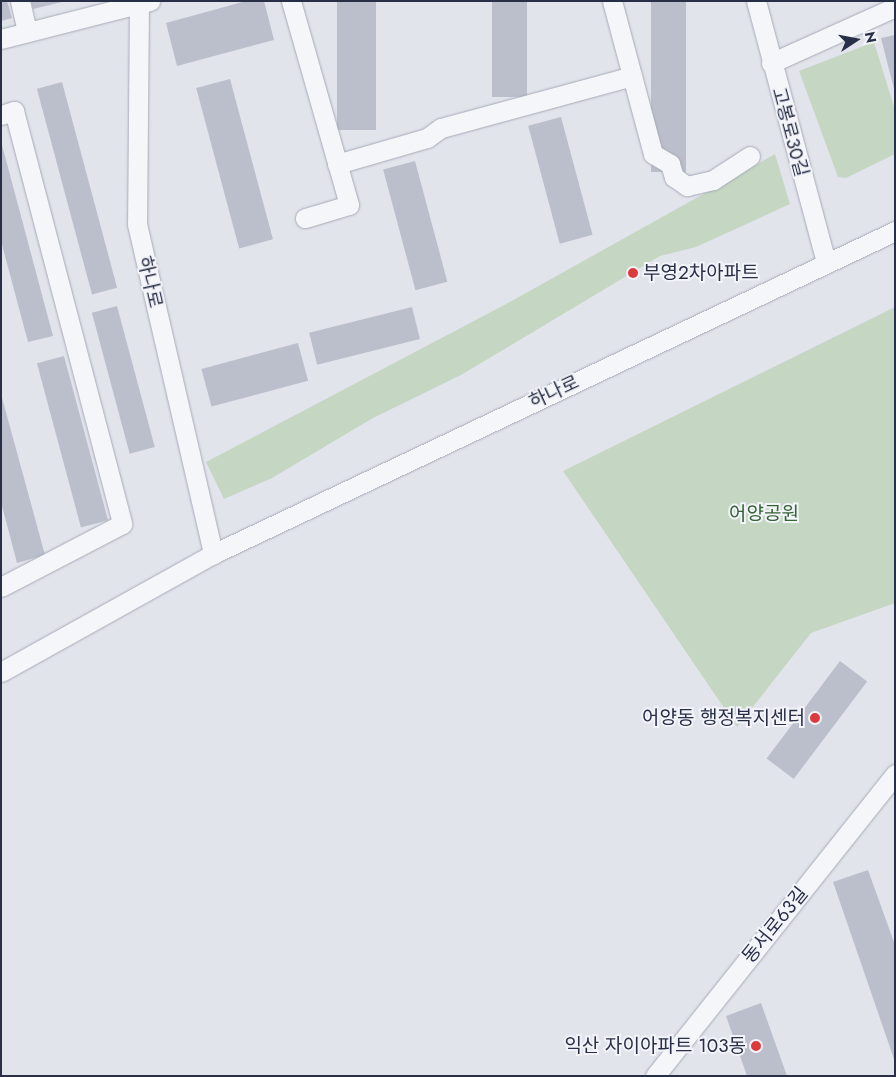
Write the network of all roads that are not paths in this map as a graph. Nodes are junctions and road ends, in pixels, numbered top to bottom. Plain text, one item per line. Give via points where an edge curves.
1 (20, 1) edge
2 (291, 1) edge
3 (612, 1) edge
4 (756, 1) edge
5 (143, 2) edge
6 (895, 6) edge
7 (27, 32) junction
8 (1, 39) edge
9 (771, 63) junction
10 (632, 76) junction
11 (1, 115) edge
12 (750, 156) dead end
13 (337, 164) junction
14 (305, 218) dead end
15 (895, 231) edge
16 (826, 263) junction
17 (214, 554) junction
18 (1, 587) edge
19 (1, 672) edge
20 (895, 774) edge
21 (655, 1076) edge

1 - 7 street
2 - 13 street
3 - 10 street
4 - 9 street, 고봉로30길
5 - 7 street
5 - 17 street, 하나로 via 137,224
6 - 9 street
7 - 8 street
9 - 16 street, 고봉로30길
10 - 12 street via 654,154 670,164 680,184 714,180
10 - 13 street via 441,128 427,138
11 - 18 street via 14,112 122,524
13 - 14 street via 349,205
15 - 16 street, 하나로
16 - 17 street, 하나로
17 - 19 street, 하나로
20 - 21 street, 동서로63길

